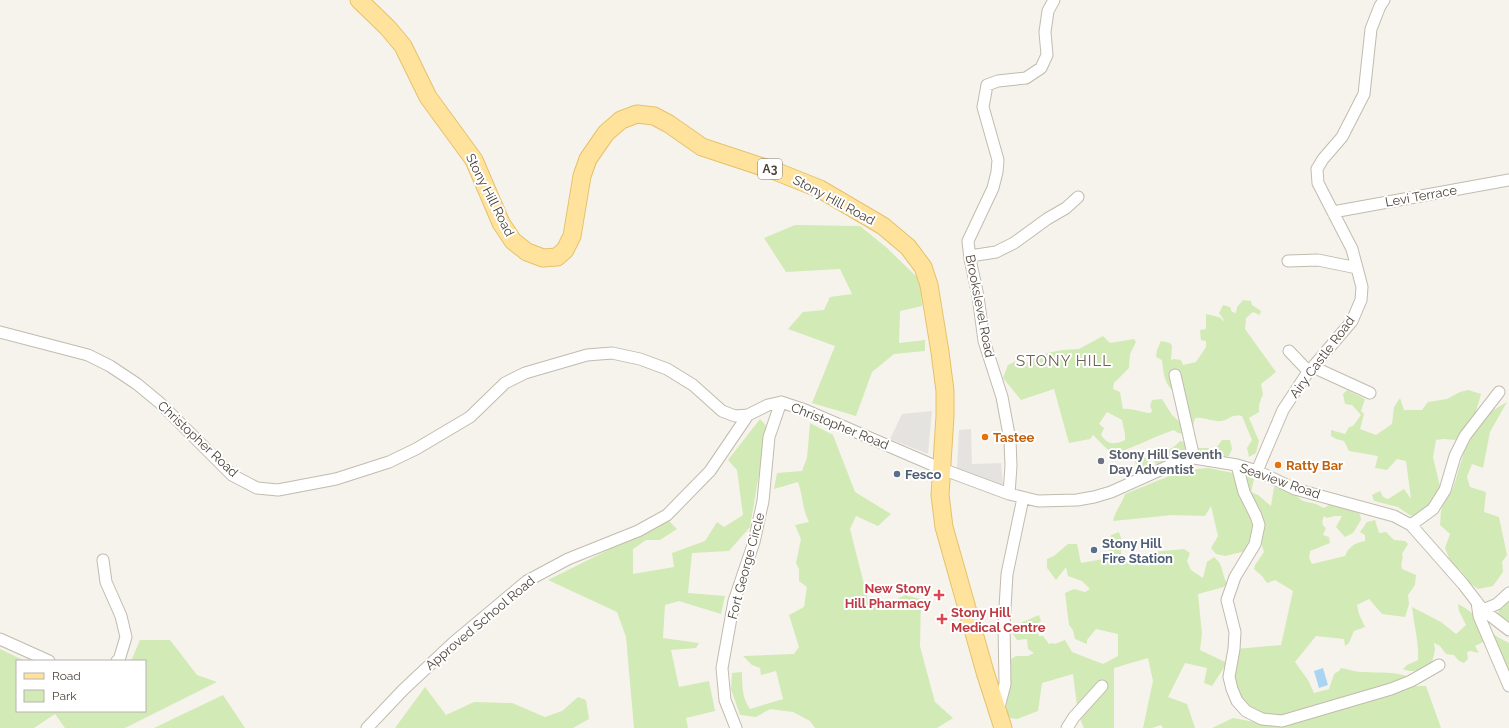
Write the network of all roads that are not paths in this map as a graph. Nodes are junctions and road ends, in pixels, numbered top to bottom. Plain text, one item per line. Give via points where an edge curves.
1 (359, 0) edge
2 (1054, 0) edge
3 (1384, 0) edge
4 (1509, 180) edge
5 (1078, 196) dead end
6 (1333, 212) junction
7 (970, 256) junction
8 (1288, 261) dead end
9 (1357, 268) junction
10 (0, 332) edge
11 (1289, 351) dead end
12 (1311, 369) junction
13 (1175, 376) dead end
14 (1499, 392) dead end
15 (1370, 393) dead end
16 (781, 402) junction
17 (748, 415) junction
18 (1194, 458) junction
19 (1237, 465) junction
20 (942, 469) junction
21 (1257, 471) junction
22 (1009, 494) junction
23 (1023, 498) junction
24 (1411, 525) junction
25 (102, 560) dead end
26 (1509, 592) edge
27 (1480, 606) junction
28 (1509, 630) edge
29 (0, 639) edge
30 (47, 660) edge
31 (119, 660) edge
32 (1439, 665) dead end
33 (1102, 686) dead end
34 (1509, 686) edge
35 (998, 711) junction
36 (367, 728) edge
37 (736, 728) edge
38 (1003, 728) edge
39 (1067, 728) edge

1 - 20 main road, Stony Hill Road / A3 via 403,46 428,97 474,160 501,223 514,241 527,252 543,258 557,256 565,250 572,236 582,176 588,159 606,133 621,120 637,114 654,116 702,147 820,189 883,226 908,247 923,267 929,285 945,391
2 - 7 street, Brookslevel Road via 1048,11 1045,32 1047,55 1040,68 1026,78 998,80 987,85 983,107 998,160 997,172 993,188 968,241
3 - 6 street, Airy Castle Road via 1371,29 1364,94 1342,137 1317,168 1318,183
4 - 6 street, Levi Terrace
5 - 7 street via 1066,208 1014,243 996,252
6 - 9 street, Airy Castle Road via 1352,249
7 - 22 street, Brookslevel Road via 984,342 1002,397 1010,440
8 - 9 street via 1318,260
9 - 12 street, Airy Castle Road via 1362,288 1361,300 1352,321
10 - 17 street, Christopher Road via 88,355 110,366 160,403 232,475 257,488 278,490 336,479 388,462 416,449 470,417 505,383 525,373 587,355 612,353 668,369 693,385 722,411 735,416
11 - 12 street
12 - 15 street
12 - 21 street, Airy Castle Road via 1283,410
13 - 18 street
14 - 24 street via 1465,436 1455,456 1445,490 1433,509
16 - 17 street, Christopher Road
16 - 20 street, Christopher Road
16 - 37 street, Fort George Circle via 769,437 762,508 754,542 734,601 722,668 725,700
17 - 36 street, Approved School Road via 710,471 667,515 638,531 568,559 527,581 453,643
18 - 19 street, Seaview Road
18 - 23 street, Seaview Road via 1180,461 1094,497 1038,501
19 - 21 street, Seaview Road
19 - 32 street via 1244,492 1259,525 1255,544 1235,577 1227,600 1235,632 1229,677 1237,701 1246,711 1262,719 1282,720 1391,689
20 - 22 street, Seaview Road
20 - 35 main road, Stony Hill Road / A3 via 940,495 944,527
21 - 24 street, Seaview Road via 1295,489 1394,516
22 - 23 street, Seaview Road
23 - 35 street via 1007,574 1004,625 1005,684
24 - 27 street, Seaview Road
25 - 31 street via 106,582 121,616 126,637
26 - 27 street via 1497,604
27 - 28 street, Seaview Road
27 - 34 street via 1478,616
29 - 30 street
33 - 39 street
35 - 38 main road, Stony Hill Road / A3

